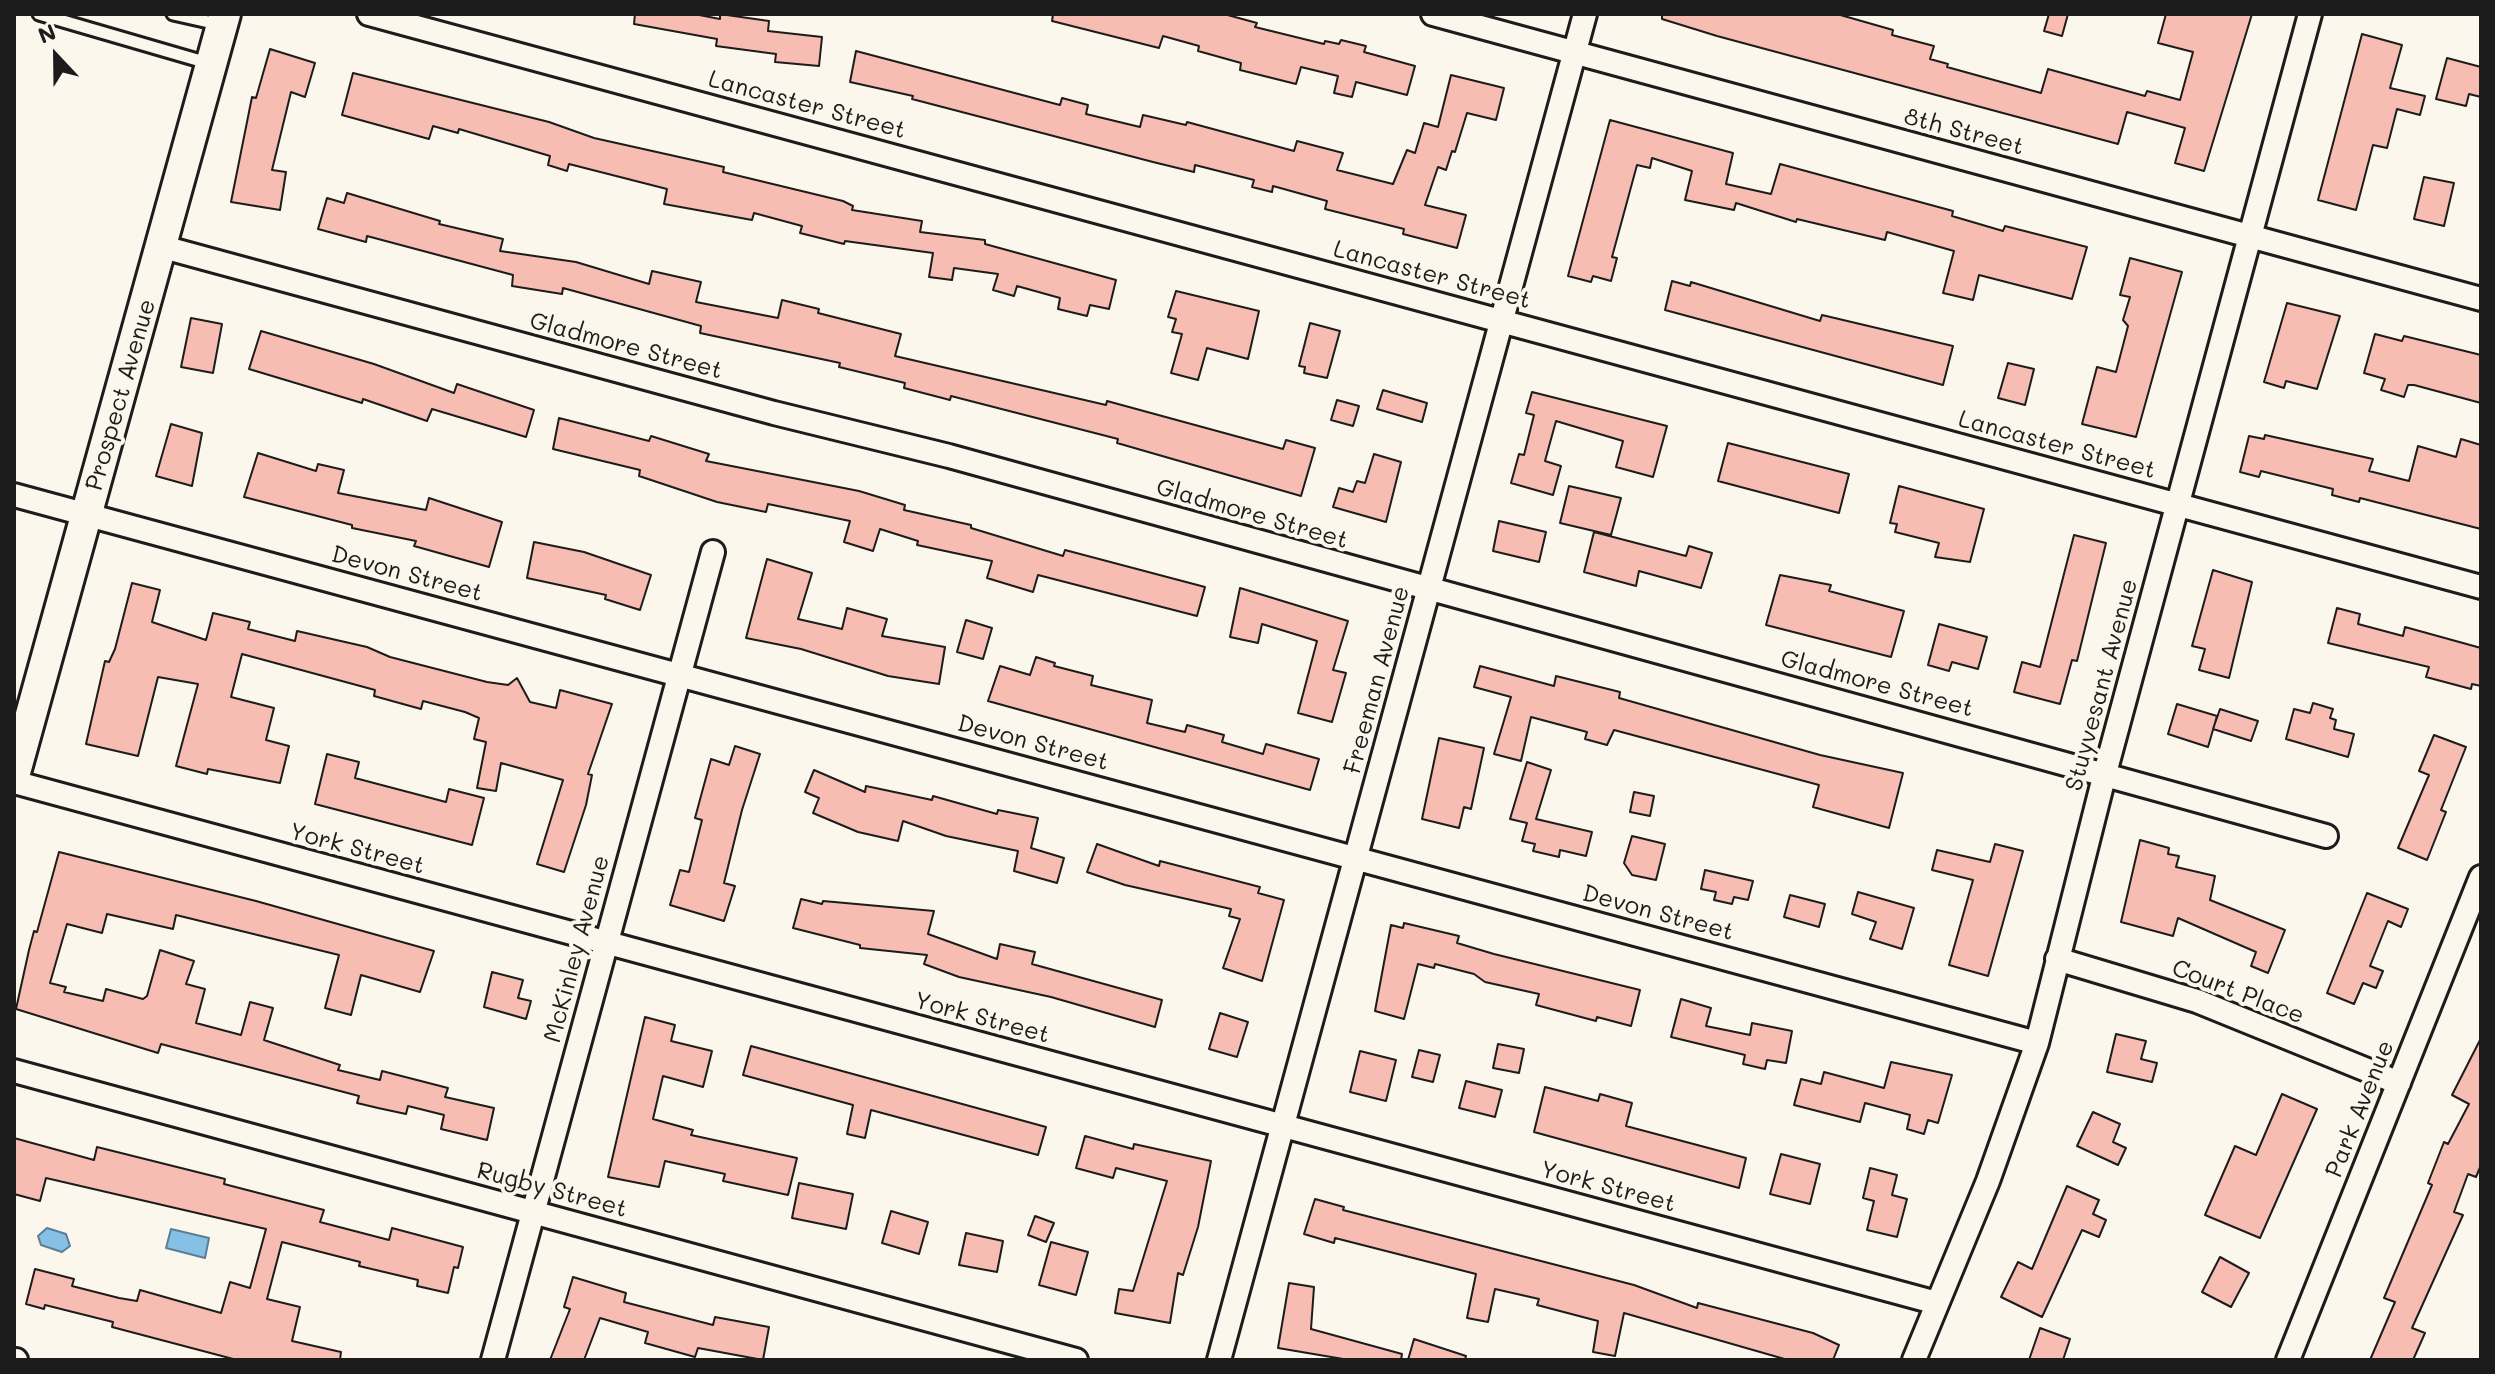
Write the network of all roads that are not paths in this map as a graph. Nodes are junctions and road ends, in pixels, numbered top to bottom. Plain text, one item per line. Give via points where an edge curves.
1 (39, 14) edge
2 (173, 14) edge
3 (369, 14) edge
4 (1433, 14) edge
5 (1585, 14) edge
6 (2310, 14) edge
7 (224, 20) edge
8 (1575, 52) junction
9 (212, 64) junction
10 (2250, 237) junction
11 (163, 247) junction
12 (2481, 299) edge
13 (1501, 321) junction
14 (14, 495) edge
15 (2178, 504) junction
16 (88, 515) junction
17 (713, 552) dead end
18 (2481, 587) edge
19 (1429, 590) junction
20 (679, 675) junction
21 (2105, 773) junction
22 (14, 776) edge
23 (14, 782) edge
24 (2326, 836) dead end
25 (1356, 858) junction
26 (2481, 877) edge
27 (606, 944) junction
28 (2057, 959) junction
29 (2037, 1043) junction
30 (14, 1071) edge
31 (2399, 1083) junction
32 (1283, 1127) junction
33 (533, 1212) junction
34 (1937, 1303) junction
35 (493, 1360) edge
36 (1076, 1360) edge
37 (1219, 1360) edge
38 (1914, 1360) edge
39 (2288, 1360) edge

1 - 9 lane
2 - 7 lane
3 - 13 street, Lancaster Street
4 - 8 street, 8th Street
5 - 8 street, Freeman Avenue
6 - 10 street, Stuyvesant Avenue
7 - 9 street, Prospect Avenue
8 - 10 street, 8th Street
8 - 13 street, Freeman Avenue
9 - 11 street, Prospect Avenue
10 - 12 street, 8th Street
10 - 15 street, Stuyvesant Avenue
11 - 16 street, Prospect Avenue
11 - 19 street, Gladmore Street
13 - 15 street, Lancaster Street
13 - 19 street, Freeman Avenue
14 - 16 street, Devon Street
15 - 18 street, Lancaster Street
15 - 21 street, Stuyvesant Avenue
16 - 20 street, Devon Street
16 - 22 street, Prospect Avenue
17 - 20 street, McKinley Avenue
19 - 21 street, Gladmore Street
19 - 25 street, Freeman Avenue
20 - 25 street, Devon Street
20 - 27 street, McKinley Avenue
21 - 24 street, Gladmore Street
21 - 28 street, Stuyvesant Avenue
23 - 27 street, York Street
25 - 29 street, Devon Street
25 - 32 street, Freeman Avenue
26 - 31 street, Park Avenue
27 - 32 street, York Street
27 - 33 street, McKinley Avenue
28 - 29 street, Stuyvesant Avenue
28 - 31 street, Court Place via 2197,1001
29 - 34 street, Stuyvesant Avenue
30 - 33 street, Rugby Street
31 - 39 street, Park Avenue
32 - 34 street, York Street
32 - 37 street, Freeman Avenue
33 - 35 street, McKinley Avenue
33 - 36 street, Rugby Street
34 - 38 street, Stuyvesant Avenue

